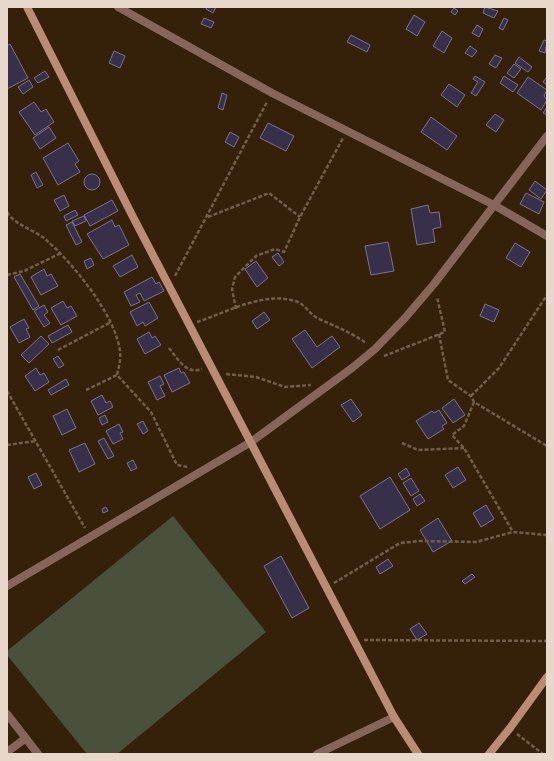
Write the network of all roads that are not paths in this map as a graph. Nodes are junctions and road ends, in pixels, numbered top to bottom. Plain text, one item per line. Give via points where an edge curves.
1 (27, 7) edge
2 (118, 7) edge
3 (547, 136) edge
4 (494, 205) junction
5 (547, 236) edge
6 (251, 442) junction
7 (7, 586) edge
8 (547, 677) edge
9 (7, 714) edge
10 (394, 717) junction
11 (26, 738) junction
12 (7, 752) edge
13 (38, 754) edge
14 (317, 754) edge
15 (418, 754) edge
16 (488, 754) edge

1 - 6 main road
2 - 4 street via 272,92
3 - 4 street
4 - 5 street
4 - 6 street via 406,318 375,349 335,382
6 - 7 street
6 - 10 main road
8 - 16 main road
9 - 11 street
10 - 14 street
10 - 15 main road
11 - 12 street
11 - 13 street

